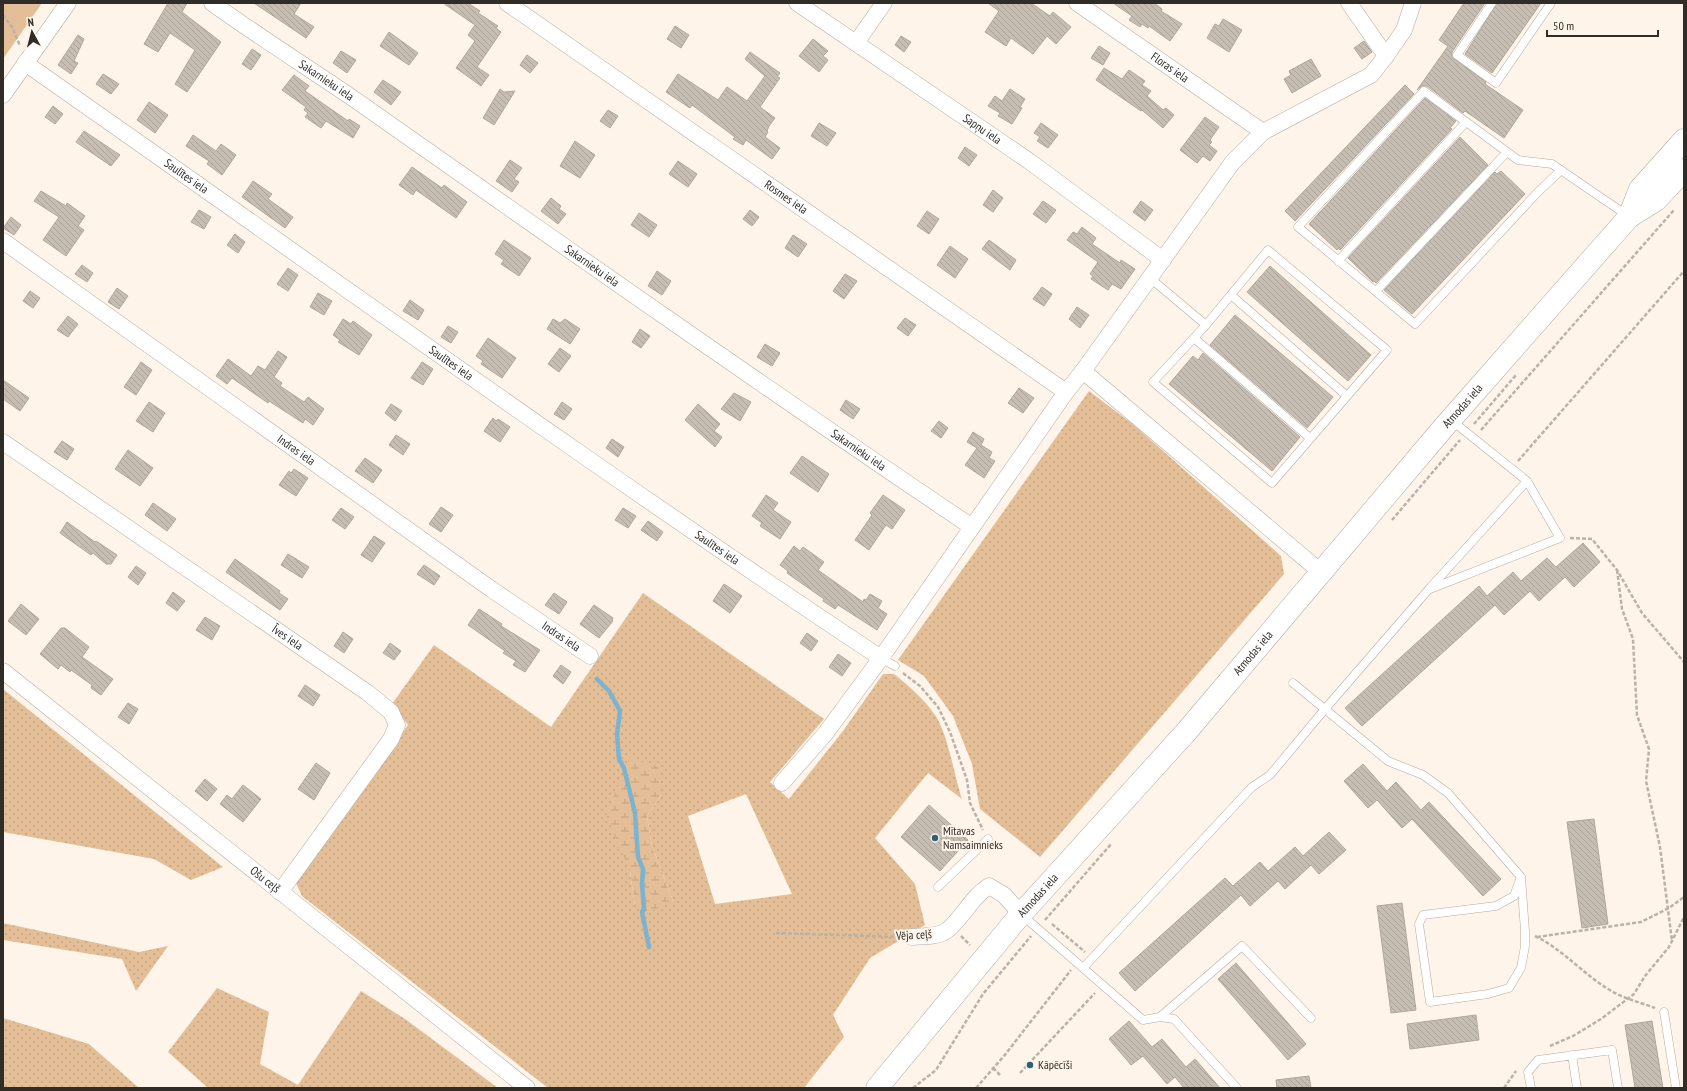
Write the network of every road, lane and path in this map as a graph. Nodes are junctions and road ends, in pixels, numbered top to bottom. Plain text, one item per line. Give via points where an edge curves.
1 (68, 3) edge
2 (212, 3) edge
3 (507, 3) edge
4 (797, 3) edge
5 (884, 3) edge
6 (1077, 3) edge
7 (1350, 3) edge
8 (1413, 3) edge
9 (1492, 3) edge
10 (1551, 3) edge
11 (3, 15) edge
12 (856, 43) junction
13 (1386, 56) junction
14 (28, 60) junction
15 (3, 95) edge
16 (1466, 122) junction
17 (1263, 132) junction
18 (1684, 140) edge
19 (1507, 152) junction
20 (1561, 170) junction
21 (1684, 170) edge
22 (1679, 205) dead end
23 (1629, 217) junction
24 (3, 241) edge
25 (1163, 260) junction
26 (1338, 260) junction
27 (1684, 271) edge
28 (1150, 278) junction
29 (1376, 291) junction
30 (1231, 295) junction
31 (1206, 325) junction
32 (1194, 338) junction
33 (1083, 372) junction
34 (1518, 372) dead end
35 (1066, 392) junction
36 (1347, 396) junction
37 (1464, 430) junction
38 (1310, 438) junction
39 (3, 442) edge
40 (1512, 468) junction
41 (1527, 481) junction
42 (1388, 524) dead end
43 (972, 527) junction
44 (1560, 538) junction
45 (1617, 570) junction
46 (1322, 573) junction
47 (1429, 589) junction
48 (590, 656) dead end
49 (881, 658) junction
50 (1684, 662) edge
51 (895, 666) joint
52 (3, 671) edge
53 (1293, 684) dead end
54 (1325, 709) junction
55 (782, 784) dead end
56 (988, 839) joint
57 (1521, 877) junction
58 (938, 887) dead end
59 (280, 892) junction
60 (1684, 897) edge
61 (1669, 908) junction
62 (1021, 914) junction
63 (1684, 917) edge
64 (1038, 928) junction
65 (1526, 931) junction
66 (776, 933) dead end
67 (912, 937) joint
68 (1536, 937) junction
69 (1672, 941) junction
70 (1082, 965) junction
71 (1103, 985) junction
72 (1628, 998) junction
73 (1664, 1012) joint
74 (1160, 1017) junction
75 (1311, 1018) dead end
76 (1545, 1048) dead end
77 (1572, 1055) junction
78 (993, 1068) junction
79 (1517, 1071) dead end
80 (1020, 1072) dead end
81 (1000, 1075) dead end
82 (528, 1088) edge
83 (877, 1088) edge
84 (913, 1088) edge
85 (976, 1088) edge
86 (1236, 1088) edge
87 (1504, 1088) edge
88 (1531, 1088) edge
89 (1577, 1088) edge
90 (1618, 1088) edge
91 (1676, 1088) edge

1 - 14 street
2 - 43 street, Sakarnieku iela via 784,400
3 - 35 street, Rosmes iela
4 - 12 street, Sapņu iela
5 - 12 street
6 - 17 street, Floras iela
7 - 13 street
8 - 13 street via 1404,30
9 - 10 lane via 1457,56 1496,83
11 - 14 path via 12,27
12 - 25 street, Sapņu iela via 1029,161
13 - 17 street via 1371,75
14 - 15 street
14 - 49 street, Saulītes iela via 544,430 771,586
16 - 19 lane
16 - 26 lane
16 - 26 lane via 1424,91 1298,227
17 - 25 street via 1232,163
18 - 23 main road, Atmodas iela via 1640,189
19 - 20 lane via 1518,160 1552,164
19 - 29 lane
20 - 23 lane
20 - 29 lane via 1415,324
21 - 23 main road, Atmodas iela via 1656,200
22 - 37 path
23 - 37 main road, Atmodas iela
24 - 48 street, Indras iela via 484,584
25 - 28 street
26 - 29 lane
27 - 40 path
28 - 31 lane
28 - 33 street
30 - 31 lane
30 - 36 lane
30 - 36 lane via 1268,250 1387,350
31 - 32 lane
32 - 38 lane
32 - 38 lane via 1153,382 1272,483
33 - 35 street
33 - 46 street
34 - 37 path
35 - 43 street
36 - 38 lane
37 - 40 lane
37 - 42 path
37 - 46 main road, Atmodas iela
39 - 59 street, Īves iela via 368,693 391,712 397,725 391,739
40 - 41 lane
41 - 44 lane
41 - 47 lane
43 - 49 street
44 - 45 path via 1592,539
44 - 47 lane
45 - 50 path via 1642,612
45 - 61 path via 1622,609 1632,639 1637,714 1649,749 1646,781 1660,847
46 - 62 main road, Atmodas iela via 1187,731
47 - 54 lane
49 - 51 lane
49 - 55 street via 825,734
51 - 56 path via 920,686 938,707 967,780 970,803
52 - 59 street, Ošu ceļš
53 - 54 lane
54 - 57 lane via 1388,761 1423,775 1448,793
54 - 70 lane via 1270,776 1252,787
56 - 58 lane
57 - 65 lane
57 - 65 lane via 1514,896 1496,906 1424,915 1419,924 1430,1002 1488,994 1509,988 1521,968
59 - 82 street, Ošu ceļš
60 - 61 path
61 - 68 path via 1641,922
61 - 69 path
62 - 64 lane
62 - 67 street, Vēja ceļš via 990,886 981,891 945,931
62 - 83 main road, Atmodas iela
63 - 69 path
64 - 70 lane
64 - 84 path via 983,994 936,1070
65 - 68 path
66 - 67 path, Vēja ceļš
68 - 72 path via 1552,944 1585,972 1617,994
69 - 72 path via 1634,994
70 - 71 lane
70 - 78 path via 1068,973
71 - 74 lane via 1143,1020
71 - 80 path
72 - 73 path
72 - 76 path via 1574,1036
73 - 91 lane
74 - 75 lane via 1242,946
74 - 86 lane via 1174,1019
77 - 88 lane via 1538,1060 1528,1072
77 - 89 lane
77 - 90 lane via 1612,1050
78 - 81 path
78 - 85 path
79 - 87 path

